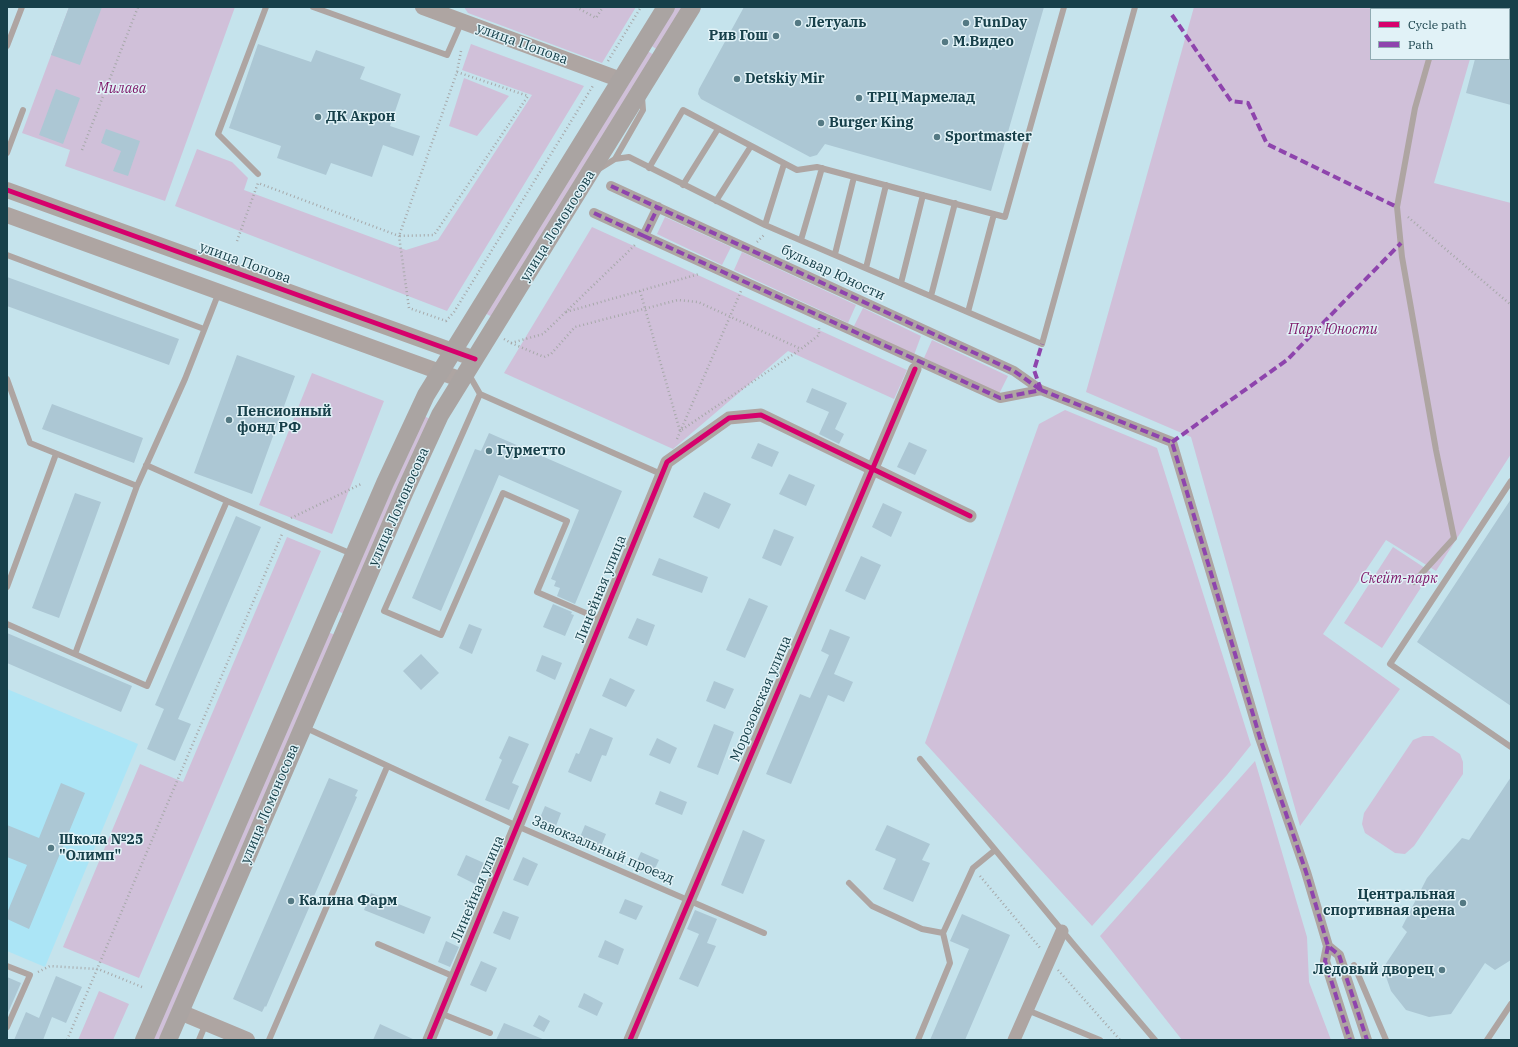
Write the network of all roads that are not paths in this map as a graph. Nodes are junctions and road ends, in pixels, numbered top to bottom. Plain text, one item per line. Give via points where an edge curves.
1 (22, 7) edge
2 (266, 7) edge
3 (314, 7) edge
4 (423, 7) edge
5 (666, 7) edge
6 (692, 7) edge
7 (1064, 7) edge
8 (1136, 7) edge
9 (441, 10) edge
10 (462, 21) junction
11 (7, 46) edge
12 (1429, 60) edge
13 (620, 80) junction
14 (641, 90) junction
15 (23, 110) dead end
16 (718, 128) junction
17 (751, 146) junction
18 (7, 153) edge
19 (614, 159) junction
20 (784, 164) junction
21 (649, 168) junction
22 (822, 168) junction
23 (592, 172) junction
24 (258, 174) dead end
25 (854, 177) junction
26 (682, 185) junction
27 (886, 185) junction
28 (611, 186) dead end
29 (7, 190) edge
30 (923, 195) junction
31 (716, 201) junction
32 (955, 204) junction
33 (658, 207) junction
34 (594, 213) dead end
35 (994, 214) junction
36 (7, 215) edge
37 (766, 225) junction
38 (644, 236) junction
39 (801, 240) junction
40 (835, 254) junction
41 (7, 255) edge
42 (866, 268) junction
43 (900, 283) junction
44 (219, 292) junction
45 (931, 296) junction
46 (968, 312) junction
47 (204, 329) junction
48 (453, 351) junction
49 (915, 369) dead end
50 (468, 370) junction
51 (440, 372) junction
52 (7, 379) edge
53 (1041, 390) junction
54 (480, 394) junction
55 (56, 454) junction
56 (146, 466) junction
57 (872, 467) junction
58 (661, 474) junction
59 (1511, 481) edge
60 (137, 486) junction
61 (227, 501) junction
62 (970, 516) dead end
63 (354, 555) junction
64 (1414, 582) dead end
65 (7, 587) edge
66 (326, 618) junction
67 (602, 620) junction
68 (7, 624) edge
69 (346, 627) junction
70 (75, 654) junction
71 (303, 727) junction
72 (1511, 747) edge
73 (920, 759) dead end
74 (387, 767) junction
75 (518, 826) junction
76 (995, 850) junction
77 (849, 883) dead end
78 (689, 901) junction
79 (1062, 931) junction
80 (764, 933) dead end
81 (943, 933) junction
82 (378, 944) dead end
83 (1328, 946) junction
84 (1354, 965) dead end
85 (7, 966) edge
86 (454, 977) junction
87 (1511, 1004) edge
88 (1027, 1010) junction
89 (180, 1012) junction
90 (440, 1012) junction
91 (206, 1023) junction
92 (7, 1026) edge
93 (490, 1033) dead end
94 (144, 1040) edge
95 (168, 1040) edge
96 (199, 1040) edge
97 (247, 1040) edge
98 (269, 1040) edge
99 (429, 1040) edge
100 (630, 1040) edge
101 (918, 1040) edge
102 (1014, 1040) edge
103 (1100, 1040) edge
104 (1155, 1040) edge
105 (1350, 1040) edge
106 (1367, 1040) edge
107 (1386, 1040) edge
108 (1487, 1040) edge

1 - 11 lane
2 - 24 lane via 218,134
3 - 10 lane via 448,55
4 - 9 street, улица Попова
5 - 13 main road, улица Ломоносова
6 - 14 main road, улица Ломоносова
7 - 35 lane via 1005,217
8 - 46 lane via 1042,344
9 - 10 street, улица Попова
10 - 13 street, улица Попова
12 - 64 lane via 1415,108 1397,207 1402,257 1454,538
13 - 48 main road, улица Ломоносова
14 - 19 lane via 643,110
14 - 23 main road, улица Ломоносова
15 - 18 lane
16 - 17 lane
16 - 21 lane via 683,110
16 - 26 lane
17 - 20 lane
17 - 31 lane
19 - 21 lane via 629,158
19 - 23 lane
20 - 22 lane via 797,170
20 - 37 lane
21 - 26 lane
22 - 25 lane
22 - 39 lane
23 - 50 main road, улица Ломоносова
25 - 27 lane
25 - 40 lane
26 - 31 lane
27 - 30 lane
27 - 42 lane
28 - 33 street, бульвар Юности
29 - 48 street, улица Попова
30 - 32 lane
30 - 43 lane
31 - 37 lane
32 - 35 lane
32 - 45 lane
33 - 38 street
33 - 53 street, бульвар Юности via 1014,371
34 - 38 street
35 - 46 lane
36 - 44 street
37 - 39 lane
38 - 53 street via 1000,398
39 - 40 lane
40 - 42 lane
41 - 47 lane
42 - 43 lane
43 - 45 lane
44 - 47 lane
44 - 51 street
45 - 46 lane
47 - 56 lane
48 - 50 street, улица Попова
48 - 51 main road, улица Ломоносова
49 - 57 street, Морозовская улица
50 - 51 street
50 - 54 lane
50 - 69 main road, улица Ломоносова via 440,415
51 - 63 main road, улица Ломоносова via 420,406
52 - 55 lane via 30,443
53 - 83 street, бульвар Юности via 1172,442 1260,738 1306,872
54 - 58 lane
54 - 67 lane via 384,612 441,635 503,493 567,521 537,592
55 - 60 lane
55 - 65 lane
56 - 60 lane
56 - 61 lane
57 - 58 street, Линейная улица via 761,415 729,418 667,462
57 - 62 street, Линейная улица
57 - 78 street, Морозовская улица
58 - 67 street, Линейная улица
59 - 72 lane via 1390,664
60 - 70 lane
61 - 63 lane
61 - 70 lane via 147,686
63 - 66 main road, улица Ломоносова
66 - 69 main road
66 - 94 main road, улица Ломоносова
67 - 75 street, Линейная улица
68 - 70 lane
69 - 71 main road, улица Ломоносова
71 - 74 lane, Завокзальный проезд
71 - 89 main road, улица Ломоносова
73 - 76 lane
74 - 75 lane, Завокзальный проезд
74 - 98 lane
75 - 78 lane, Завокзальный проезд
75 - 86 street, Линейная улица
76 - 79 lane
76 - 81 lane via 973,868
77 - 81 lane via 872,906 922,929
78 - 80 lane, Завокзальный проезд
78 - 100 street, Морозовская улица
79 - 88 street
79 - 104 lane
81 - 101 lane via 950,963
82 - 86 lane
83 - 105 street via 1325,962
83 - 106 street via 1339,955
84 - 107 lane
85 - 92 lane via 30,975
86 - 90 street, Линейная улица
87 - 108 lane
88 - 102 street
88 - 103 lane
89 - 91 street
89 - 95 main road, улица Ломоносова
90 - 93 lane
90 - 99 street, Линейная улица
91 - 96 lane
91 - 97 street

